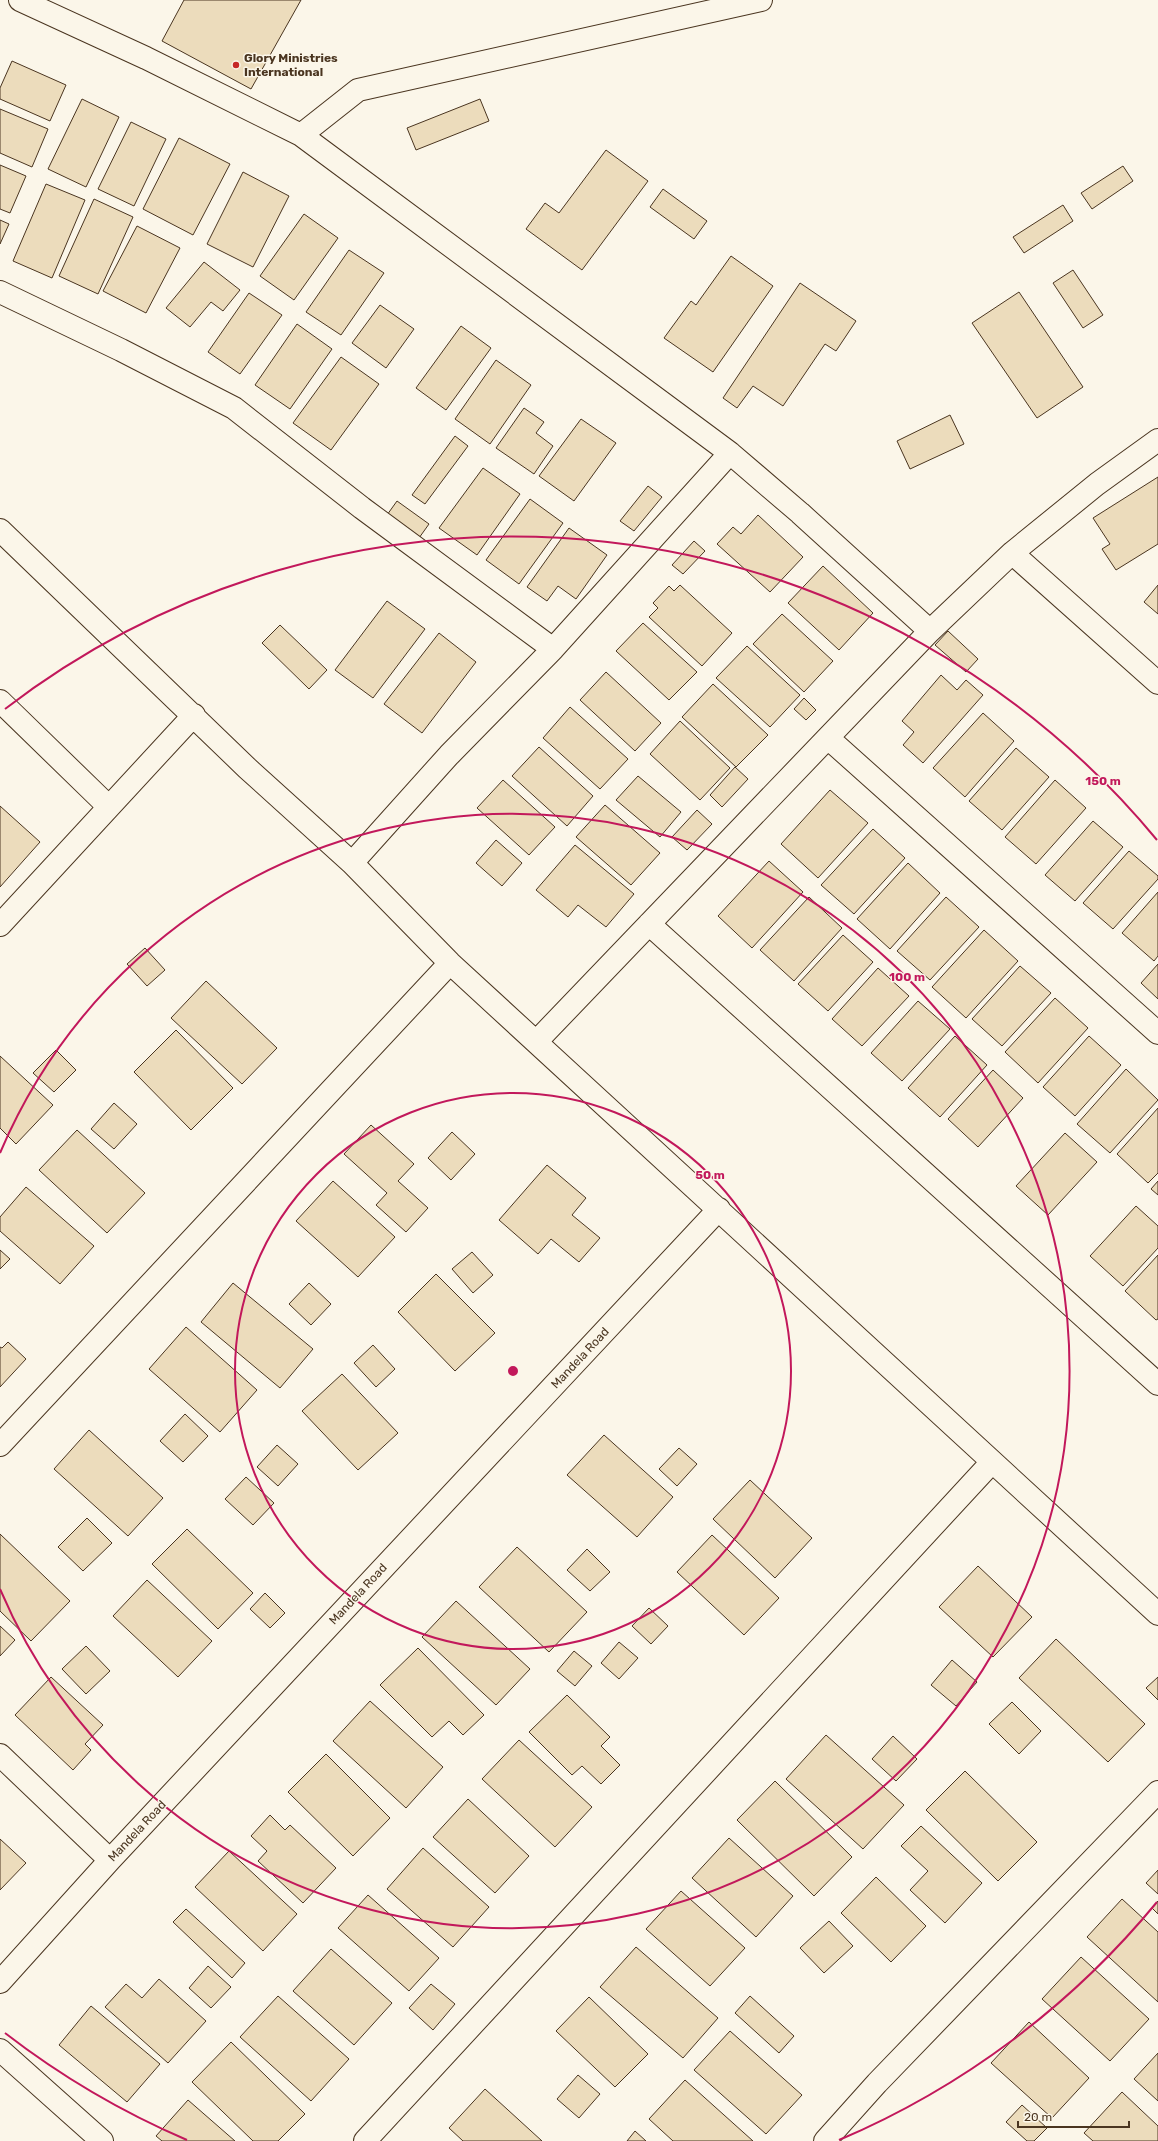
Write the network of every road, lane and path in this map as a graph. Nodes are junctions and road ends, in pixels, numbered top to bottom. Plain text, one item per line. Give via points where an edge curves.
1 (20, 0) edge
2 (761, 0) edge
3 (301, 135) junction
4 (0, 292) edge
5 (1158, 440) edge
6 (730, 453) junction
7 (0, 530) edge
8 (1012, 553) junction
9 (930, 631) junction
10 (553, 649) junction
11 (1158, 683) edge
12 (0, 701) edge
13 (194, 715) junction
14 (828, 738) junction
15 (109, 807) junction
16 (352, 862) junction
17 (649, 924) junction
18 (0, 925) edge
19 (450, 963) junction
20 (1158, 1033) edge
21 (536, 1042) junction
22 (719, 1209) junction
23 (1158, 1384) edge
24 (0, 1446) edge
25 (992, 1462) junction
26 (1158, 1614) edge
27 (0, 1754) edge
28 (1158, 1792) edge
29 (110, 1860) junction
30 (0, 1982) edge
31 (0, 2050) edge
32 (102, 2141) edge
33 (365, 2141) edge
34 (825, 2141) edge

1 - 3 street via 146,58
2 - 3 street via 358,90
3 - 6 street
4 - 10 street via 234,408 362,508
5 - 8 street via 1097,484
6 - 9 street
6 - 10 street
7 - 13 street
8 - 9 street
8 - 11 street
9 - 14 street
10 - 16 street via 449,755
12 - 15 street
13 - 15 street
13 - 16 street via 247,768
14 - 17 street
14 - 20 street
15 - 18 street
16 - 19 street
17 - 21 street
17 - 23 street
19 - 21 street
19 - 24 street
21 - 22 street
22 - 25 street
22 - 29 street, Mandela Road
25 - 26 street
25 - 33 street
27 - 29 street
28 - 34 street via 877,2083
29 - 30 street, Mandela Road
31 - 32 street

